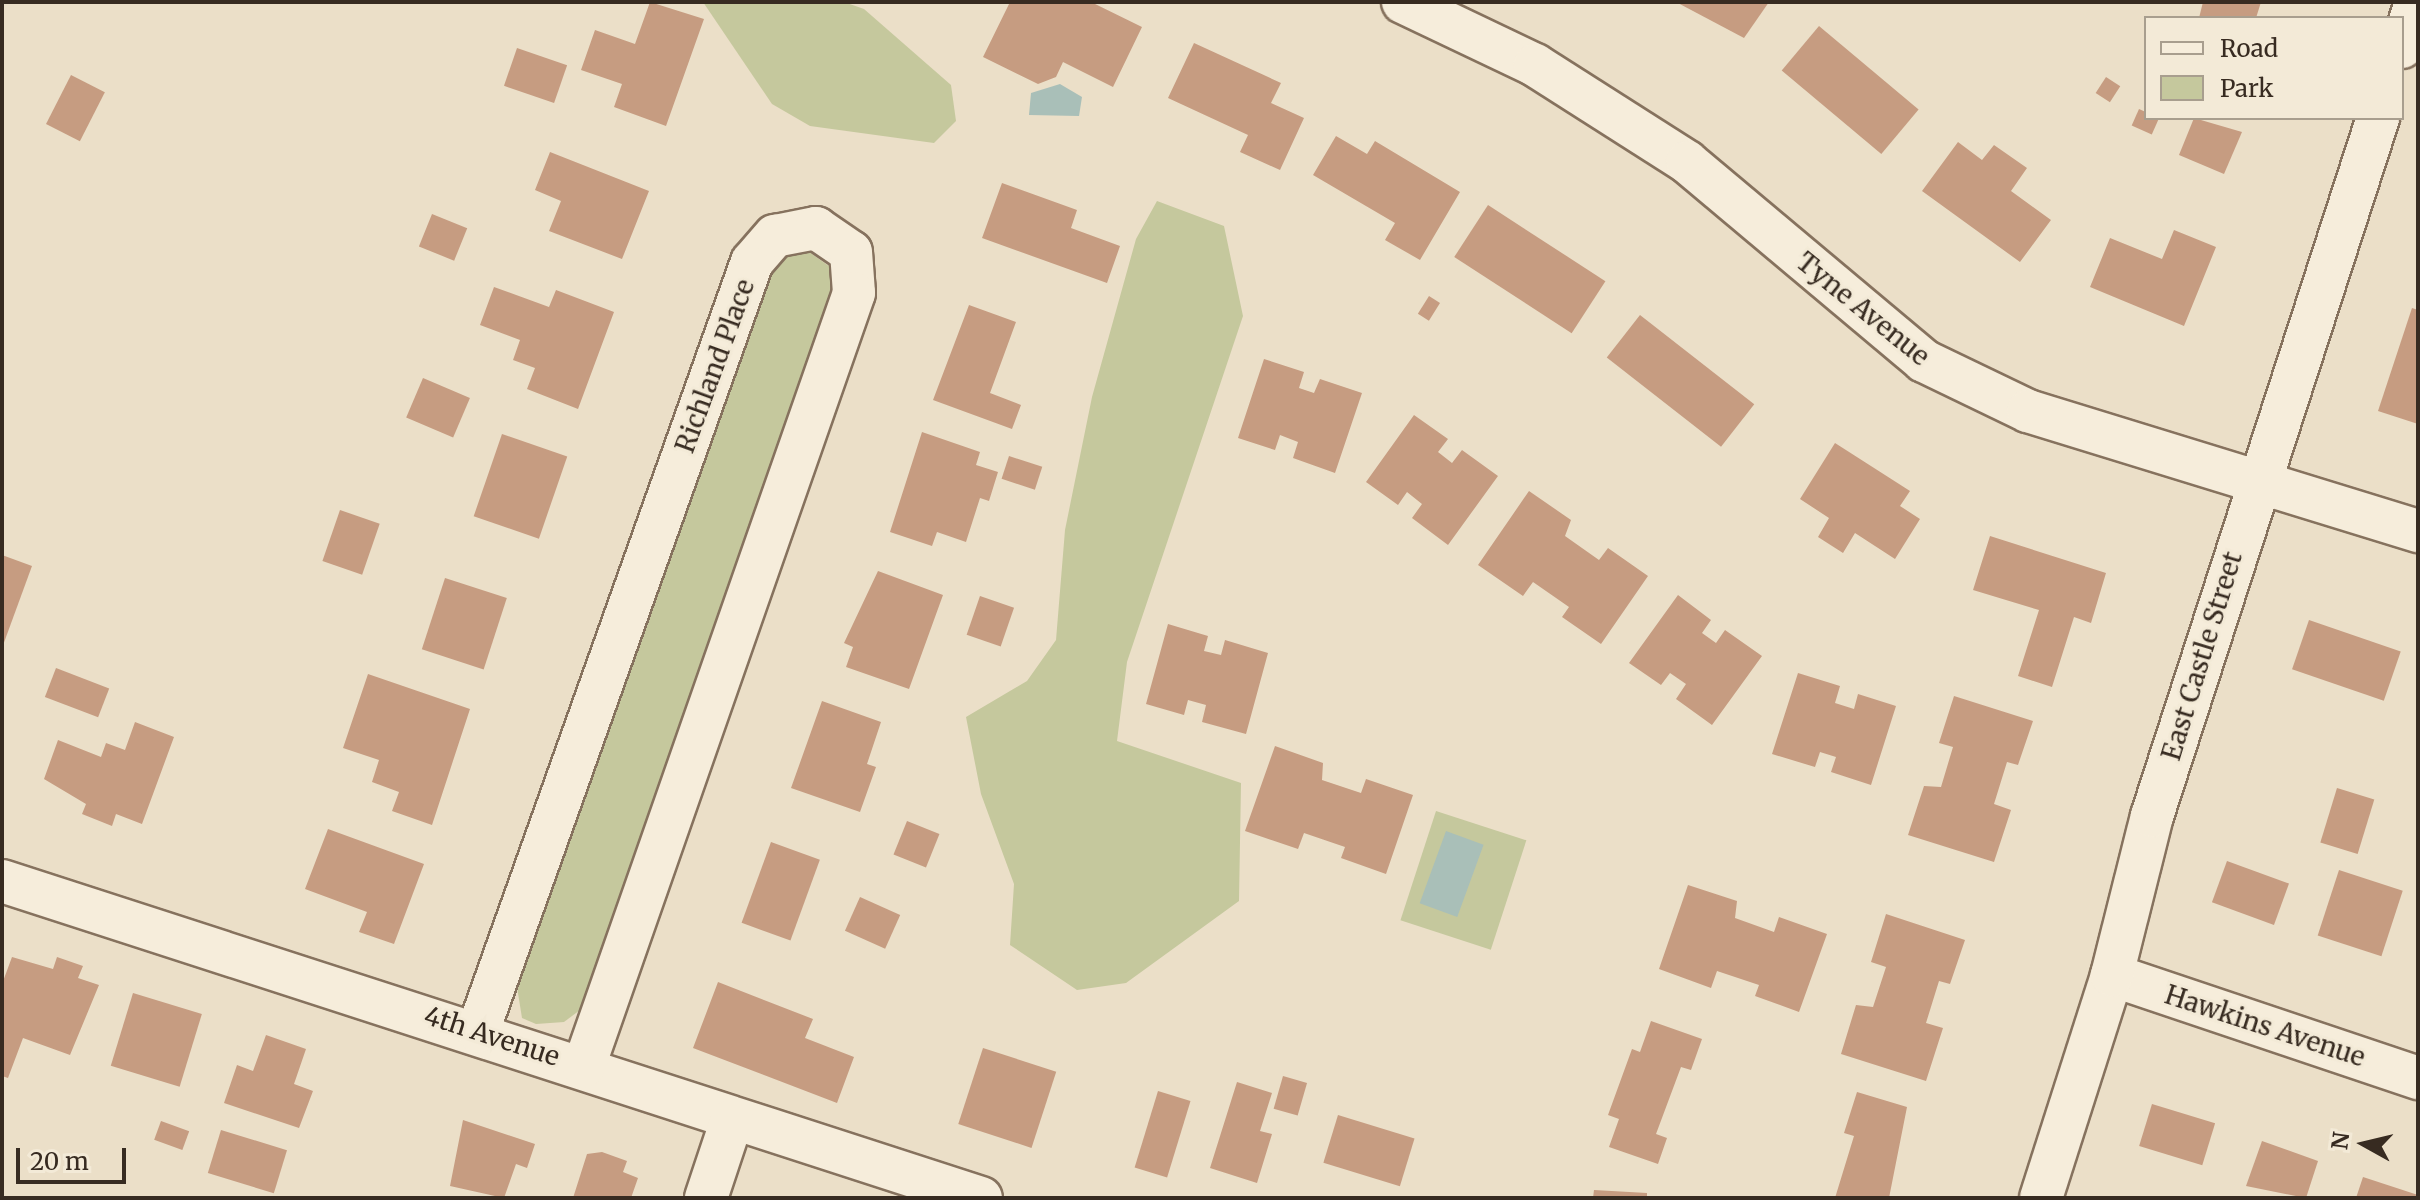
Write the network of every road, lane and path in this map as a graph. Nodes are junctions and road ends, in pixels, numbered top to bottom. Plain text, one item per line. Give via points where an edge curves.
1 (1403, 2) edge
2 (2416, 2) edge
3 (2404, 42) edge
4 (2377, 120) edge
5 (2257, 478) junction
6 (2418, 531) edge
7 (2, 881) edge
8 (2112, 975) junction
9 (478, 1031) junction
10 (584, 1066) junction
11 (2418, 1078) edge
12 (732, 1120) junction
13 (706, 1198) edge
14 (981, 1198) edge
15 (2041, 1198) edge

1 - 5 street, Tyne Avenue via 1535,65 1687,162 1924,361 2028,411
2 - 3 street
4 - 5 street, East Castle Street
5 - 6 street, Tyne Avenue
5 - 8 street, East Castle Street via 2152,816
7 - 9 street, 4th Avenue
8 - 11 street, Hawkins Avenue
8 - 15 street, East Castle Street
9 - 10 street, 4th Avenue
9 - 10 street, Richland Place via 752,262 775,236 816,228 851,252 854,293
10 - 12 street, 4th Avenue
12 - 13 street
12 - 14 street, 4th Avenue

